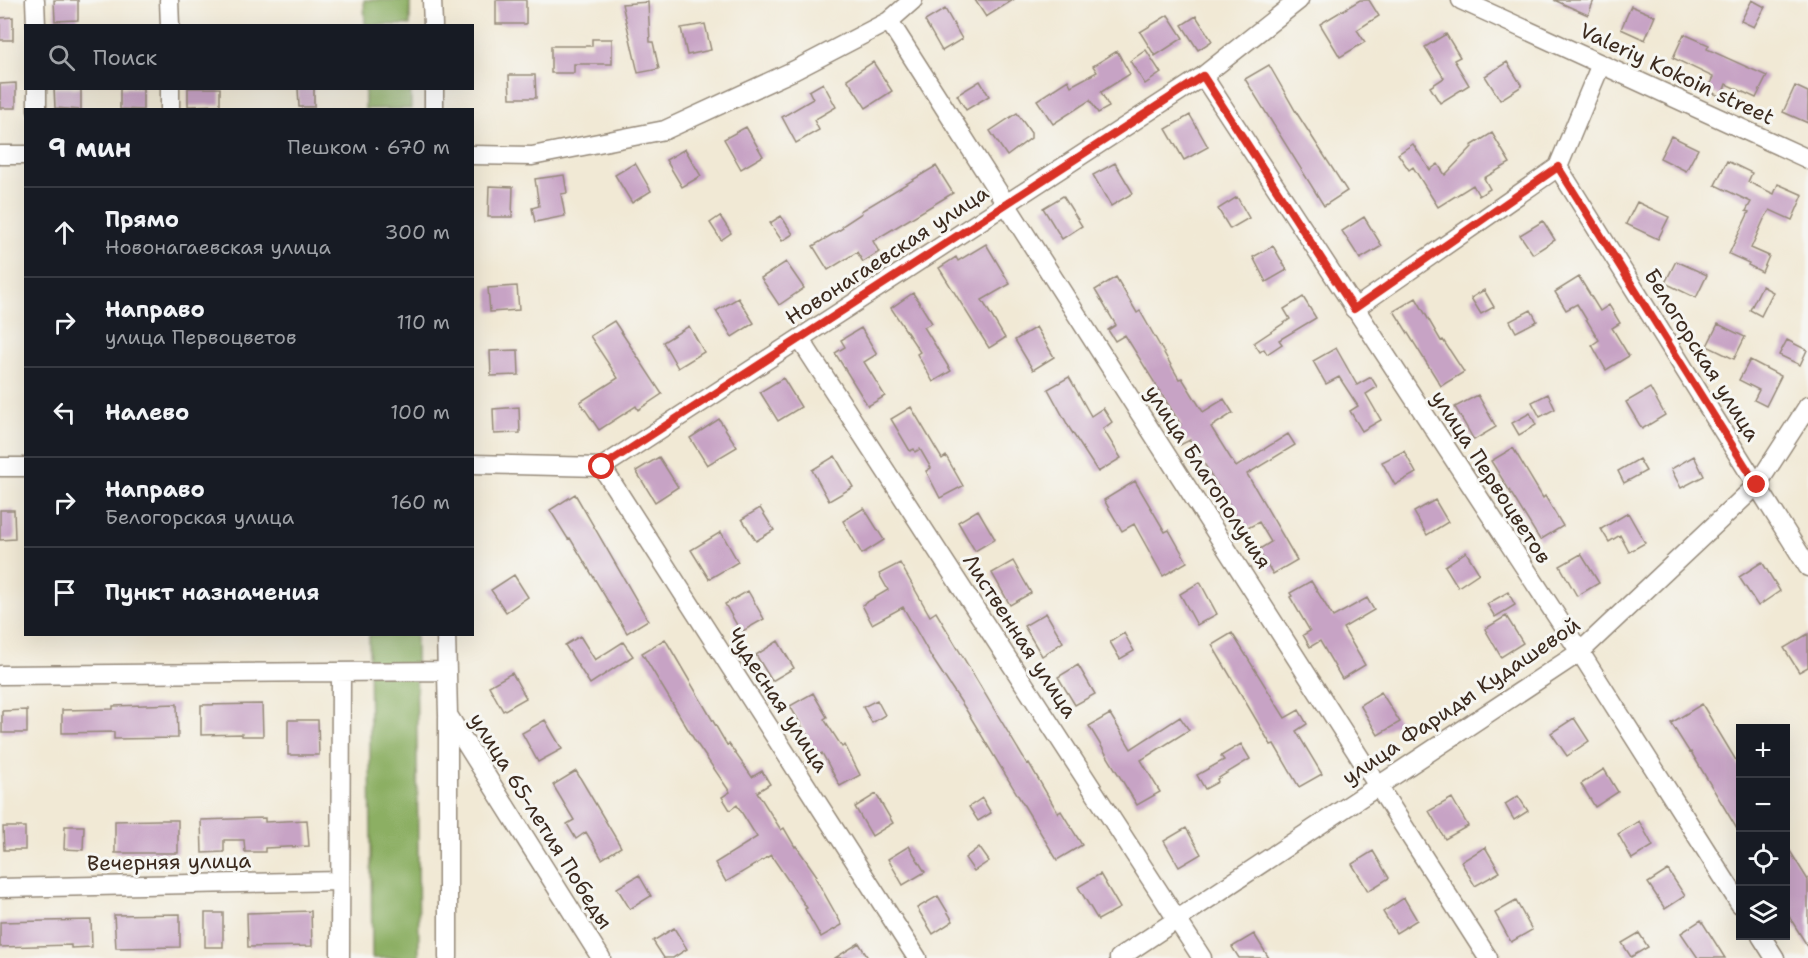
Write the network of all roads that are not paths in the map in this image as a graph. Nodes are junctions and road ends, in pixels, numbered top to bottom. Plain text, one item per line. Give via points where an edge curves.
1 (35, 0) edge
2 (170, 0) edge
3 (432, 0) edge
4 (913, 0) edge
5 (1299, 0) edge
6 (1461, 0) edge
7 (889, 21) junction
8 (36, 24) edge
9 (170, 24) edge
10 (432, 24) edge
11 (1601, 64) junction
12 (1203, 76) junction
13 (37, 90) edge
14 (170, 90) edge
15 (434, 90) edge
16 (37, 108) edge
17 (170, 108) edge
18 (434, 108) edge
19 (0, 155) edge
20 (24, 155) edge
21 (474, 155) edge
22 (1808, 159) edge
23 (1558, 167) junction
24 (1006, 204) junction
25 (1354, 309) junction
26 (800, 339) junction
27 (1808, 406) edge
28 (474, 464) edge
29 (24, 466) edge
30 (0, 467) edge
31 (602, 467) junction
32 (1757, 485) junction
33 (1808, 567) edge
34 (446, 636) edge
35 (1580, 652) junction
36 (447, 671) junction
37 (341, 672) junction
38 (0, 675) edge
39 (448, 715) junction
40 (1377, 785) junction
41 (340, 881) junction
42 (0, 888) edge
43 (1736, 898) edge
44 (1177, 919) junction
45 (1764, 940) edge
46 (340, 958) edge
47 (448, 958) edge
48 (601, 958) edge
49 (917, 958) edge
50 (1119, 958) edge
51 (1202, 958) edge
52 (1488, 958) edge
53 (1775, 958) edge

1 - 8 street
2 - 9 street
3 - 10 street
4 - 7 street
5 - 12 street, Новонагаевская улица
6 - 11 street, Valeriy Kokoin street
7 - 21 street via 665,130 532,156
7 - 24 street, улица Благополучия
11 - 22 street, Valeriy Kokoin street
11 - 23 street
12 - 24 street, Новонагаевская улица
12 - 25 street, улица Первоцветов
13 - 16 street
14 - 17 street
15 - 18 street
19 - 20 street
23 - 25 street
23 - 32 street, Белогорская улица
24 - 26 street, Новонагаевская улица
24 - 40 street, улица Благополучия
25 - 35 street, улица Первоцветов
26 - 31 street, Новонагаевская улица
26 - 44 street, Лиственная улица
27 - 32 street, улица Фариды Кудашевой
28 - 31 street
29 - 30 street
31 - 49 street, Чудесная улица
32 - 33 street, Белогорская улица
32 - 35 street, улица Фариды Кудашевой
34 - 36 street, улица 65-летия Победы
35 - 40 street, улица Фариды Кудашевой
35 - 43 street, улица Первоцветов
36 - 37 street
36 - 39 street, улица 65-летия Победы
37 - 38 street
37 - 41 street
39 - 47 street
39 - 48 street, улица 65-летия Победы
40 - 44 street, улица Фариды Кудашевой
40 - 52 street, улица Благополучия
41 - 42 street, Вечерняя улица
41 - 46 street
44 - 50 street, улица Фариды Кудашевой
44 - 51 street, Лиственная улица
45 - 53 street

